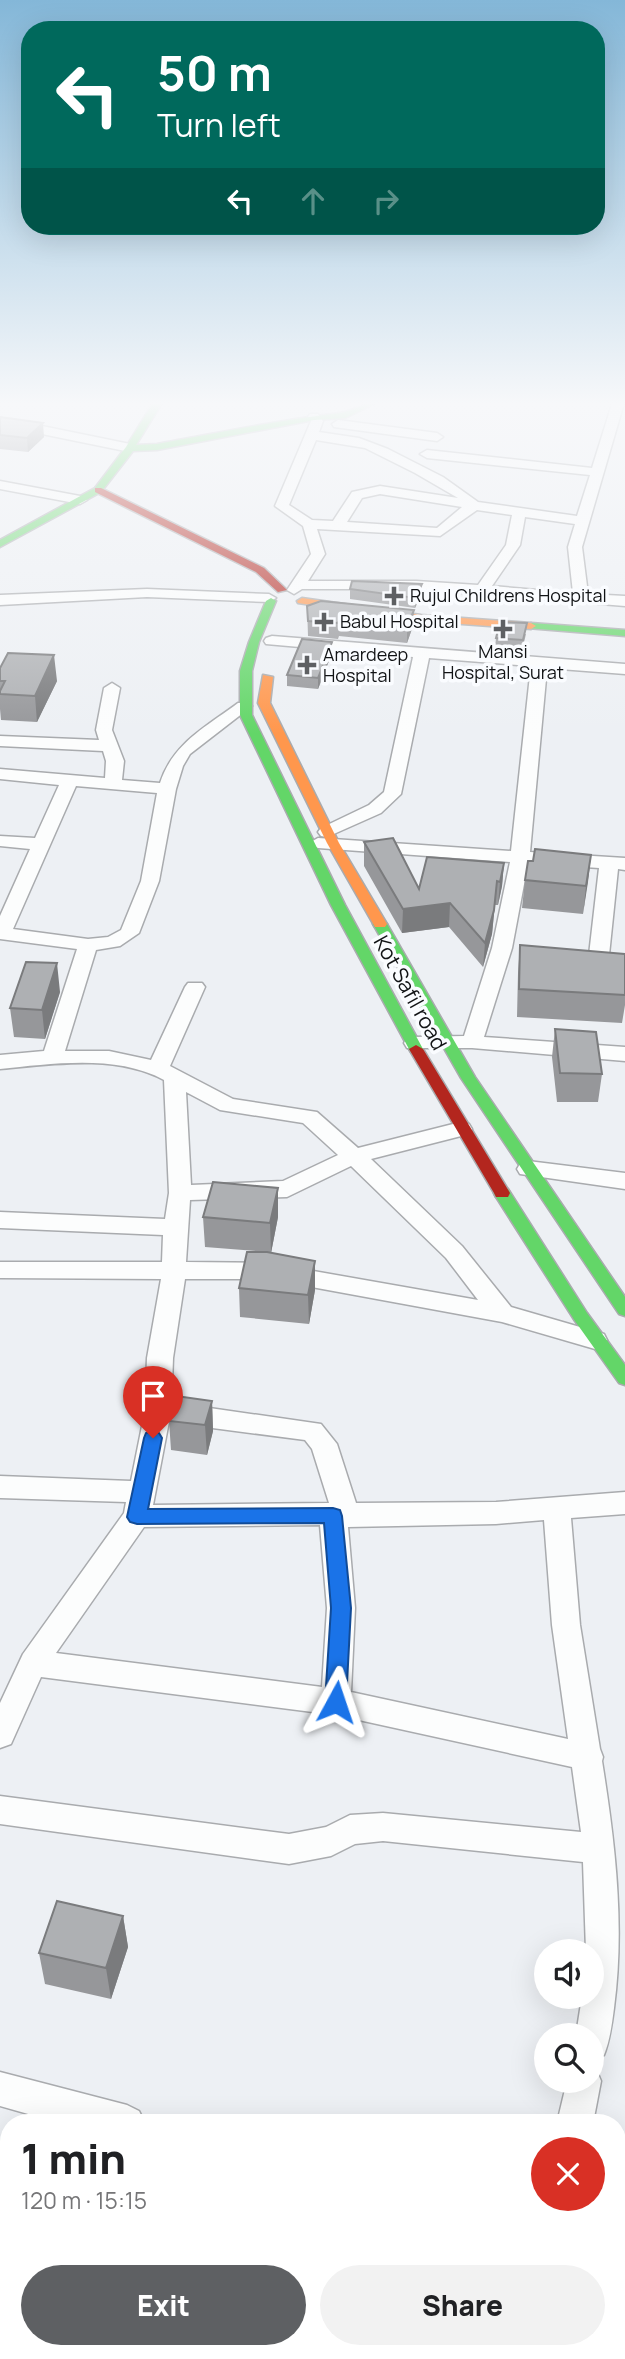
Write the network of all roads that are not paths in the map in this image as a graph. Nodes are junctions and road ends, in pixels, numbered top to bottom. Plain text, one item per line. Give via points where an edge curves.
1 (56, 513) edge
2 (145, 513) edge
3 (293, 513) edge
4 (345, 513) edge
5 (464, 513) edge
6 (519, 513) edge
7 (526, 513) edge
8 (585, 513) edge
9 (582, 522) junction
10 (309, 524) junction
11 (337, 526) junction
12 (0, 544) edge
13 (482, 590) junction
14 (286, 596) junction
15 (581, 598) junction
16 (0, 600) edge
17 (625, 601) edge
18 (625, 633) edge
19 (270, 654) junction
20 (422, 654) junction
21 (539, 663) junction
22 (625, 669) edge
23 (112, 688) dead end
24 (244, 706) junction
25 (0, 741) edge
26 (110, 746) junction
27 (0, 774) edge
28 (70, 779) junction
29 (113, 784) junction
30 (167, 789) junction
31 (330, 837) junction
32 (0, 841) edge
33 (41, 844) junction
34 (304, 844) junction
35 (520, 857) junction
36 (617, 864) edge
37 (1, 933) edge
38 (88, 945) junction
39 (625, 957) edge
40 (195, 987) dead end
41 (448, 1042) junction
42 (472, 1042) junction
43 (414, 1043) junction
44 (625, 1054) edge
45 (53, 1057) junction
46 (0, 1062) edge
47 (167, 1072) junction
48 (461, 1129) junction
49 (354, 1156) junction
50 (528, 1169) junction
51 (625, 1181) edge
52 (180, 1193) junction
53 (0, 1220) edge
54 (175, 1227) junction
55 (0, 1270) edge
56 (174, 1270) junction
57 (625, 1310) edge
58 (502, 1313) junction
59 (596, 1340) junction
60 (625, 1378) edge
61 (158, 1411) junction
62 (0, 1487) edge
63 (625, 1503) edge
64 (139, 1504) junction
65 (556, 1508) junction
66 (340, 1516) junction
67 (33, 1663) junction
68 (336, 1702) junction
69 (0, 1735) edge
70 (588, 1757) junction
71 (0, 1810) edge
72 (599, 1849) junction
73 (595, 2023) edge
74 (0, 2090) edge
75 (581, 2093) edge
76 (73, 2114) edge
77 (577, 2114) edge

1 - 12 main road
2 - 14 main road via 260,570
3 - 10 street
4 - 11 street
5 - 11 street via 440,532
6 - 13 street via 513,545
7 - 9 street
8 - 9 street
9 - 15 street via 575,547
10 - 11 street
10 - 14 street via 318,554
13 - 14 street via 416,585
13 - 15 street
14 - 16 street via 147,593
14 - 18 main road via 421,618
14 - 19 main road, Kot Safil road
14 - 24 main road, Kot Safil road via 252,640
15 - 17 street
19 - 20 street
19 - 31 main road, Kot Safil road via 264,703
20 - 21 street
20 - 31 street via 392,794
21 - 22 street
21 - 35 street
23 - 26 street via 104,730
24 - 30 street via 184,751
24 - 34 main road, Kot Safil road
25 - 26 street
26 - 29 street via 115,761
27 - 28 street
28 - 29 street
28 - 33 street
29 - 30 street
30 - 38 street via 150,881 129,933 113,942
31 - 34 street
31 - 35 street
31 - 41 main road, Kot Safil road
32 - 33 street
33 - 37 street
34 - 43 main road, Kot Safil road
35 - 36 street
35 - 42 street via 509,949
36 - 39 street via 592,954
37 - 38 street
38 - 45 street
40 - 47 street
41 - 42 street
41 - 43 street
41 - 50 main road, Kot Safil road
42 - 44 street
43 - 48 main road, Kot Safil road
45 - 46 street
45 - 47 street via 109,1058
47 - 49 street via 228,1105 309,1117
47 - 52 street
48 - 49 street
48 - 59 main road, Kot Safil road
49 - 52 street via 287,1189
49 - 58 street via 454,1252
50 - 51 street
50 - 57 main road, Kot Safil road
52 - 54 street
53 - 54 street
54 - 56 street
55 - 56 street
56 - 58 street via 268,1271
56 - 61 street via 160,1358
58 - 59 street
59 - 60 main road, Kot Safil road
61 - 64 street
61 - 66 street via 312,1431 324,1444
62 - 64 street
63 - 65 street
64 - 66 street
64 - 67 street
65 - 66 street
65 - 70 street via 566,1627
66 - 68 street via 342,1619
67 - 68 street
67 - 69 street
68 - 70 street
70 - 72 street
71 - 72 street via 289,1849 331,1841 350,1830 383,1826
72 - 73 street via 605,1949
74 - 76 street
75 - 77 street

